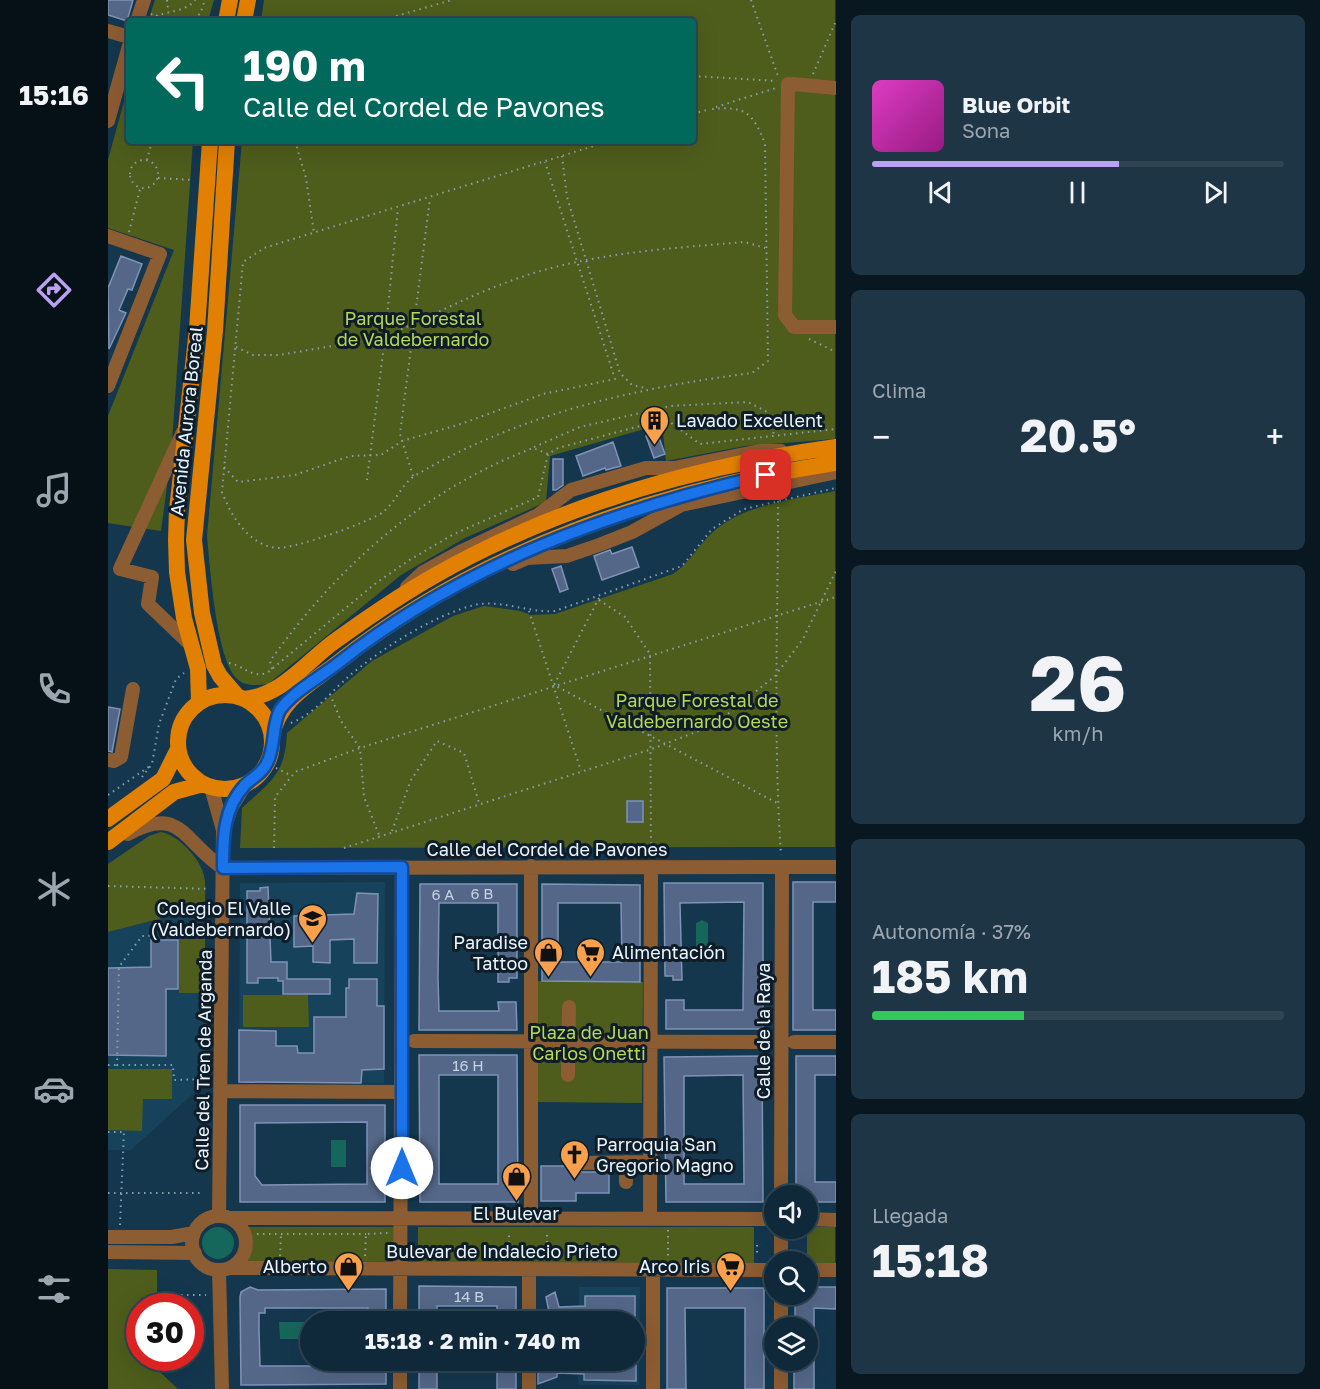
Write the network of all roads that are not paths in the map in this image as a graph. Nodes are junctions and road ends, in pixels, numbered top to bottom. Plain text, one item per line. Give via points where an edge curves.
1 (144, 0) edge
2 (230, 0) edge
3 (248, 0) edge
4 (138, 18) edge
5 (227, 18) edge
6 (245, 18) edge
7 (108, 31) edge
8 (126, 36) edge
9 (126, 57) edge
10 (836, 88) edge
11 (108, 121) edge
12 (210, 144) edge
13 (227, 144) edge
14 (108, 236) edge
15 (836, 327) edge
16 (108, 386) edge
17 (186, 425) junction
18 (836, 447) edge
19 (836, 463) edge
20 (836, 472) edge
21 (401, 618) junction
22 (192, 646) junction
23 (133, 688) dead end
24 (241, 697) junction
25 (199, 702) junction
26 (272, 736) junction
27 (178, 749) junction
28 (108, 760) edge
29 (245, 785) junction
30 (207, 786) junction
31 (108, 819) edge
32 (223, 830) junction
33 (108, 843) edge
34 (531, 866) junction
35 (402, 867) junction
36 (651, 867) junction
37 (782, 867) junction
38 (836, 867) edge
39 (223, 868) junction
40 (569, 1007) dead end
41 (414, 1041) dead end
42 (531, 1041) junction
43 (569, 1042) junction
44 (650, 1042) junction
45 (761, 1042) dead end
46 (794, 1042) dead end
47 (836, 1042) edge
48 (568, 1075) dead end
49 (220, 1091) junction
50 (401, 1092) junction
51 (626, 1162) junction
52 (650, 1162) junction
53 (582, 1163) dead end
54 (626, 1182) dead end
55 (781, 1185) edge
56 (224, 1217) junction
57 (401, 1219) junction
58 (531, 1219) junction
59 (650, 1219) junction
60 (764, 1219) edge
61 (818, 1220) edge
62 (836, 1220) edge
63 (194, 1233) junction
64 (108, 1237) edge
65 (108, 1252) edge
66 (195, 1253) junction
67 (224, 1269) junction
68 (401, 1269) junction
69 (529, 1269) junction
70 (653, 1269) junction
71 (764, 1270) edge
72 (818, 1270) edge
73 (836, 1270) edge
74 (400, 1311) edge
75 (529, 1311) edge
76 (400, 1371) edge
77 (529, 1371) edge
78 (781, 1371) edge
79 (529, 1388) edge
80 (653, 1388) edge
81 (222, 1389) edge
82 (400, 1389) edge
83 (781, 1389) edge

1 - 4 street
2 - 5 main road
3 - 6 main road
7 - 8 street
9 - 11 street
10 - 15 street via 789,86 784,315 787,324 794,327
12 - 17 main road, Avenida Aurora Boreal via 198,329
13 - 24 main road, Avenida Aurora Boreal via 215,331 194,540 202,614 214,665 225,684
14 - 16 street via 160,254
17 - 22 main road, Avenida Aurora Boreal via 176,540 177,572
17 - 22 street via 120,569 152,577 148,604
18 - 24 main road via 675,479 572,511 499,542 387,605 275,690 256,698
19 - 21 main road via 681,495 578,529 513,556
20 - 21 street via 681,505 599,545 567,556 528,558 512,564
21 - 26 main road via 285,703 275,720
22 - 25 main road, Avenida Aurora Boreal
23 - 28 street via 121,757
24 - 25 main road via 216,695
24 - 26 main road via 263,714
25 - 27 main road via 181,723
26 - 29 main road via 267,764
27 - 30 main road via 186,770
27 - 31 main road via 163,779
29 - 30 main road via 229,789
29 - 32 street, Calle del Tren de Arganda
30 - 32 street, Calle del Tren de Arganda
30 - 33 main road via 174,792
32 - 39 street, Calle del Tren de Arganda
33 - 39 street via 148,824 167,822
34 - 35 street, Calle del Cordel de Pavones
34 - 36 street, Calle del Cordel de Pavones
34 - 42 street, Bulevar de Indalecio Prieto
35 - 39 street, Calle del Cordel de Pavones
35 - 50 street
36 - 37 street, Calle del Cordel de Pavones
36 - 44 street
37 - 38 street, Calle del Cordel de Pavones
37 - 55 street, Calle de la Raya
39 - 49 street, Calle del Tren de Arganda
40 - 43 street
41 - 42 street
42 - 43 street
42 - 58 street, Bulevar de Indalecio Prieto
43 - 44 street
43 - 48 street
44 - 45 street
44 - 52 street
46 - 47 street
49 - 50 street
49 - 56 street, Calle del Tren de Arganda
50 - 57 street
51 - 52 street
51 - 53 street
51 - 54 street
52 - 59 street
56 - 57 street, Bulevar de Indalecio Prieto
56 - 63 street via 202,1223
56 - 67 street via 240,1227 246,1246 240,1259
57 - 58 street, Bulevar de Indalecio Prieto
57 - 68 street
58 - 59 street, Bulevar de Indalecio Prieto
59 - 60 street, Bulevar de Indalecio Prieto
61 - 62 street
63 - 64 street
63 - 66 street
65 - 66 street
66 - 67 street via 207,1267
67 - 68 street, Bulevar de Indalecio Prieto
67 - 81 street
68 - 69 street, Bulevar de Indalecio Prieto
68 - 74 street
69 - 70 street, Bulevar de Indalecio Prieto
69 - 75 street
70 - 71 street, Bulevar de Indalecio Prieto
70 - 80 street
72 - 73 street
76 - 82 street
77 - 79 street
78 - 83 street

